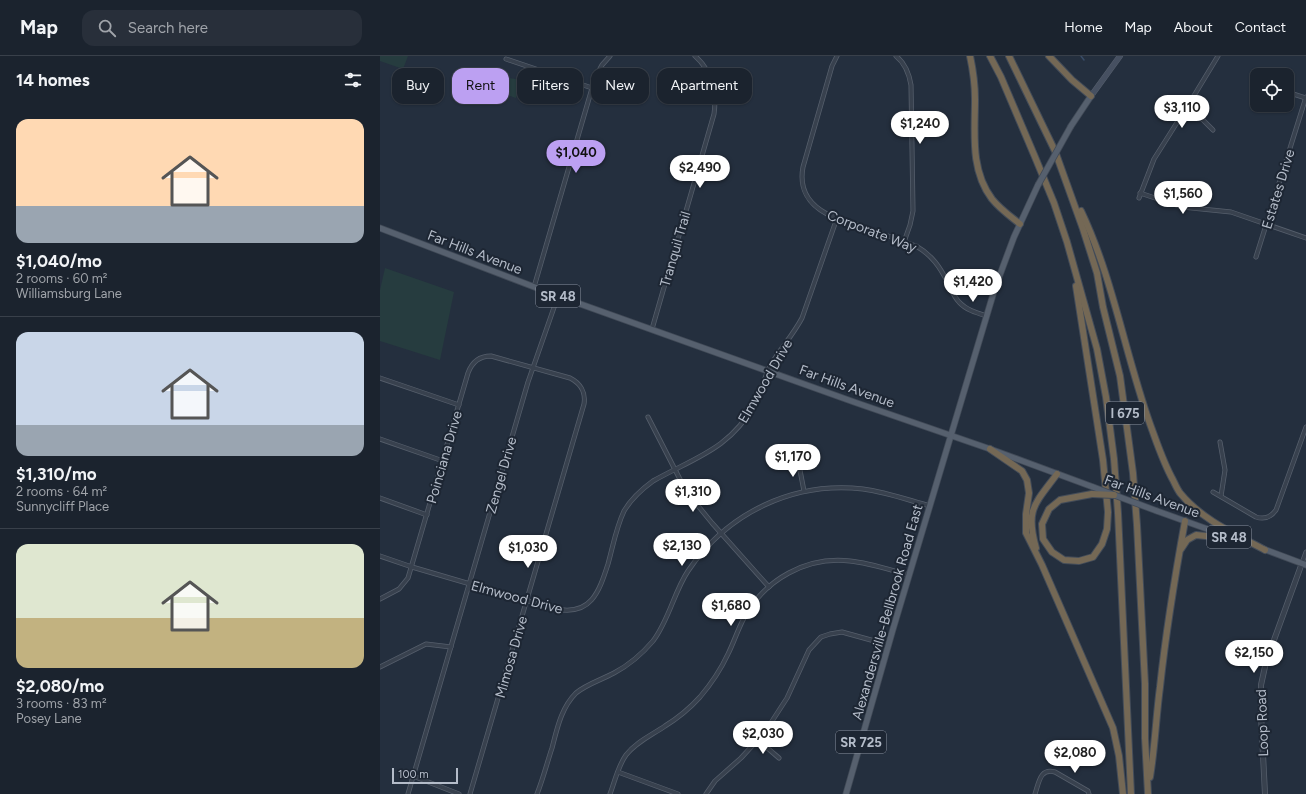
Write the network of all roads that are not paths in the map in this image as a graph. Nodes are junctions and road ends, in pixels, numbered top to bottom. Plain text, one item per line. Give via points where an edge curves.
1 (610, 56) edge
2 (695, 56) edge
3 (836, 56) edge
4 (896, 56) edge
5 (970, 56) edge
6 (990, 56) edge
7 (1009, 56) edge
8 (1049, 56) edge
9 (1120, 56) edge
10 (1218, 56) edge
11 (506, 59) dead end
12 (601, 68) edge
13 (591, 88) edge
14 (591, 91) edge
15 (1294, 94) edge
16 (1091, 96) junction
17 (1306, 98) edge
18 (1187, 107) junction
19 (1213, 130) dead end
20 (1066, 182) junction
21 (1140, 193) junction
22 (1139, 198) dead end
23 (837, 218) junction
24 (1020, 224) junction
25 (1266, 225) junction
26 (380, 228) edge
27 (1306, 238) edge
28 (904, 242) junction
29 (1256, 257) dead end
30 (1073, 264) junction
31 (534, 287) junction
32 (558, 296) junction
33 (987, 316) junction
34 (652, 329) junction
35 (533, 368) junction
36 (768, 371) junction
37 (380, 378) edge
38 (459, 405) junction
39 (648, 417) dead end
40 (1306, 427) edge
41 (951, 436) junction
42 (380, 439) edge
43 (1220, 442) dead end
44 (990, 449) junction
45 (798, 460) dead end
46 (443, 461) junction
47 (675, 470) junction
48 (1057, 474) junction
49 (1092, 490) junction
50 (804, 491) junction
51 (1213, 492) dead end
52 (1114, 495) joint
53 (1221, 496) junction
54 (380, 498) edge
55 (930, 506) junction
56 (427, 515) junction
57 (1185, 521) junction
58 (721, 533) junction
59 (1235, 539) junction
60 (1265, 550) junction
61 (1179, 552) junction
62 (1306, 552) edge
63 (380, 556) edge
64 (1040, 560) junction
65 (1304, 564) edge
66 (412, 567) junction
67 (909, 575) junction
68 (469, 584) junction
69 (769, 587) junction
70 (380, 599) edge
71 (527, 601) junction
72 (889, 645) junction
73 (451, 647) junction
74 (380, 667) edge
75 (758, 740) junction
76 (779, 758) dead end
77 (618, 772) junction
78 (413, 776) junction
79 (1148, 791) edge
80 (408, 794) edge
81 (459, 794) edge
82 (470, 794) edge
83 (537, 794) edge
84 (610, 794) edge
85 (678, 794) edge
86 (706, 794) edge
87 (846, 794) edge
88 (1035, 794) edge
89 (1089, 794) edge
90 (1123, 794) edge
91 (1131, 794) edge
92 (1265, 794) edge

1 - 12 street
2 - 34 street, Tranquil Trail via 711,78 715,107
3 - 23 street, Corporate Way via 803,167 802,180 807,197 815,207
4 - 28 street via 907,69 911,84 913,212
5 - 24 highway via 974,80 977,169 992,199
6 - 30 highway, I 675 via 1054,203
7 - 20 highway, I 675 via 1055,151
8 - 16 highway
9 - 16 main road
10 - 18 street
11 - 13 street
14 - 31 street
15 - 17 street
16 - 24 main road, Alexandersville-Bellbrook Road East, bridge via 1038,185
17 - 25 street, Estates Drive
18 - 19 street
18 - 21 street via 1154,159
20 - 60 highway via 1091,233 1140,396 1163,461 1180,492 1197,509 1215,524
20 - 79 highway, I 675 via 1084,229 1097,274 1120,376 1136,510
21 - 22 street
21 - 25 street via 1182,207 1231,212
23 - 28 street, Corporate Way
23 - 36 street, Elmwood Drive via 802,318
24 - 33 main road, Alexandersville-Bellbrook Road East via 1001,271
25 - 27 street
25 - 29 street, Estates Drive
26 - 31 main road, Far Hills Avenue / SR 48
28 - 33 street, Corporate Way via 932,258 959,302 970,310
30 - 49 highway via 1104,460 1108,512 1107,529 1102,544 1093,557 1064,560 1052,552 1043,539 1042,524 1049,509 1060,500
30 - 91 highway, I 675 via 1097,349 1114,459
31 - 32 main road, Far Hills Avenue / SR 48
32 - 34 main road, Far Hills Avenue / SR 48
32 - 35 street, Zengel Drive
33 - 41 main road, Alexandersville-Bellbrook Road East
34 - 36 main road, Far Hills Avenue / SR 48
35 - 38 street, Poinciana Drive via 491,356 478,359 470,368
35 - 68 street, Zengel Drive
35 - 71 street, Mimosa Drive via 575,381 583,391 585,399
36 - 41 main road, Far Hills Avenue / SR 48
36 - 47 street, Elmwood Drive via 754,405 736,430 715,448
37 - 38 street
38 - 46 street, Poinciana Drive
39 - 47 street
40 - 53 street via 1273,514 1259,518
41 - 44 main road, Far Hills Avenue / SR 48
41 - 55 main road, Alexandersville-Bellbrook Road East / SR 725
42 - 46 street
43 - 53 street via 1225,470
44 - 48 main road, Far Hills Avenue / SR 48
44 - 64 highway via 1022,471 1027,480 1029,493 1026,533
45 - 50 street
46 - 56 street, Poinciana Drive
47 - 58 street via 686,491
47 - 71 street, Elmwood Drive via 646,486 628,505 600,588 590,602 577,609 564,611
48 - 49 main road, Far Hills Avenue / SR 48
48 - 64 highway via 1035,505 1031,516
49 - 52 highway, bridge
50 - 55 street via 862,489
50 - 58 street via 760,507 741,517
51 - 53 street
52 - 57 main road, Far Hills Avenue / SR 48, bridge
54 - 56 street
55 - 67 main road, Alexandersville-Bellbrook Road East / SR 725
56 - 66 street, Poinciana Drive
57 - 59 main road, Far Hills Avenue / SR 48
57 - 61 highway
58 - 69 street
58 - 83 street via 706,547 687,572 661,627 646,648 623,668 582,689 567,704
59 - 60 main road, Far Hills Avenue / SR 48
59 - 61 highway via 1196,535 1187,540
60 - 65 main road, Far Hills Avenue / SR 48
61 - 79 highway
62 - 65 street
63 - 66 street, Elmwood Drive
64 - 90 highway via 1113,728
65 - 92 street, Loop Road via 1266,662 1261,685
66 - 68 street, Elmwood Drive
66 - 70 street, Poinciana Drive via 403,586
67 - 69 street via 855,561 828,561 801,567
67 - 72 main road, Alexandersville-Bellbrook Road East / SR 725
68 - 71 street, Elmwood Drive
68 - 73 street, Zengel Drive
69 - 77 street via 749,610 709,686 680,716 631,749
71 - 82 street, Mimosa Drive
72 - 75 street via 842,632 822,637 809,650 787,698
72 - 87 main road, Alexandersville-Bellbrook Road East / SR 725
73 - 74 street via 426,644
73 - 78 street, Zengel Drive
75 - 76 street
75 - 86 street via 715,781
77 - 84 street
77 - 85 street
78 - 80 street, Zengel Drive
78 - 81 street
88 - 89 street via 1041,775 1047,771 1055,772

